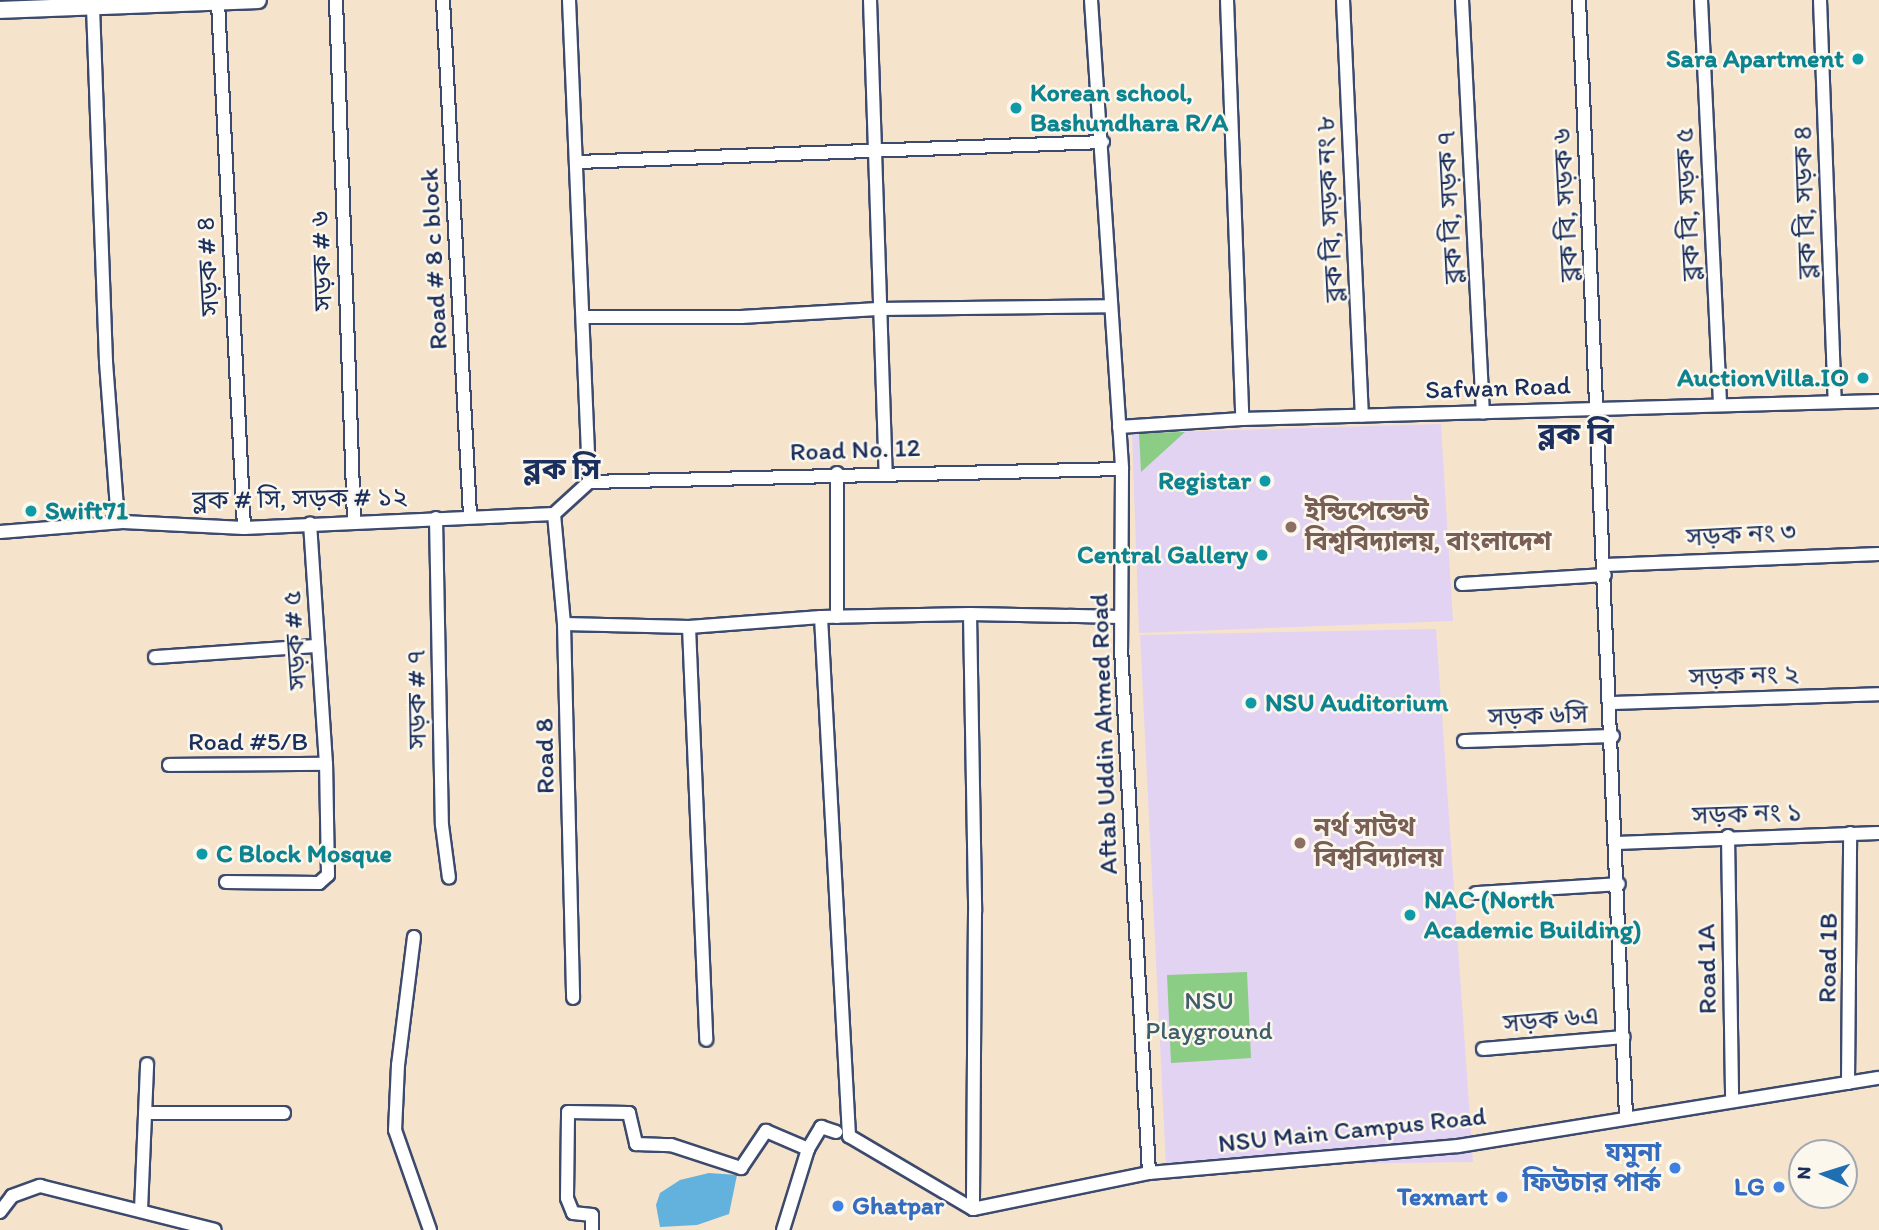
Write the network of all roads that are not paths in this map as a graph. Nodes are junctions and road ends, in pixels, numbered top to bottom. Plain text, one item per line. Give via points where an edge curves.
1 (258, 0) edge
2 (336, 0) edge
3 (443, 0) edge
4 (569, 0) edge
5 (870, 0) edge
6 (1091, 0) edge
7 (1227, 0) edge
8 (1343, 0) edge
9 (1462, 0) edge
10 (1579, 0) edge
11 (1701, 0) edge
12 (1820, 0) edge
13 (218, 2) edge
14 (93, 6) junction
15 (0, 10) edge
16 (1103, 142) junction
17 (874, 148) junction
18 (578, 162) junction
19 (1111, 306) junction
20 (878, 309) junction
21 (583, 317) junction
22 (1879, 401) edge
23 (1835, 402) junction
24 (1720, 405) junction
25 (1599, 407) junction
26 (1483, 412) junction
27 (1362, 416) junction
28 (1242, 419) junction
29 (1119, 427) junction
30 (1122, 469) junction
31 (886, 472) junction
32 (837, 473) junction
33 (589, 482) junction
34 (554, 514) junction
35 (470, 516) junction
36 (436, 518) junction
37 (354, 521) junction
38 (118, 522) junction
39 (0, 524) edge
40 (310, 524) junction
41 (244, 527) junction
42 (0, 532) edge
43 (1879, 554) edge
44 (1605, 570) junction
45 (1462, 584) dead end
46 (970, 614) junction
47 (821, 617) junction
48 (837, 617) junction
49 (1120, 617) junction
50 (564, 624) junction
51 (689, 627) junction
52 (317, 646) junction
53 (155, 657) dead end
54 (1879, 694) edge
55 (1611, 703) junction
56 (1613, 736) junction
57 (1464, 741) dead end
58 (326, 759) junction
59 (169, 765) dead end
60 (1850, 833) junction
61 (1879, 833) edge
62 (1728, 836) junction
63 (1616, 842) junction
64 (449, 878) dead end
65 (226, 882) dead end
66 (1619, 884) junction
67 (1476, 893) dead end
68 (414, 937) dead end
69 (573, 999) dead end
70 (1623, 1037) junction
71 (706, 1040) dead end
72 (1483, 1049) dead end
73 (147, 1064) dead end
74 (1879, 1078) edge
75 (1849, 1083) junction
76 (1732, 1100) junction
77 (145, 1113) junction
78 (284, 1113) dead end
79 (1626, 1118) junction
80 (836, 1132) dead end
81 (808, 1149) junction
82 (1149, 1174) junction
83 (974, 1209) junction
84 (141, 1210) junction
85 (0, 1212) edge
86 (215, 1230) edge
87 (429, 1230) edge
88 (592, 1230) edge
89 (783, 1230) edge

1 - 13 street
2 - 37 street, সড়ক # ৬
3 - 35 street, Road # 8 c block
4 - 18 street
5 - 17 street
6 - 16 street, Aftab Uddin Ahmed Road
7 - 28 street
8 - 27 street, ব্লক বি, সড়ক নং ৮
9 - 26 street, ব্লক বি, সড়ক ৭
10 - 25 street, ব্লক বি, সড়ক ৬
11 - 24 street, ব্লক বি, সড়ক ৫
12 - 23 street, ব্লক বি, সড়ক ৪
13 - 14 street
13 - 41 street, সড়ক # ৪
14 - 15 street
14 - 38 street via 106,362
16 - 17 street
16 - 19 street, Aftab Uddin Ahmed Road
17 - 18 street
17 - 20 street
18 - 21 street
19 - 20 street
19 - 29 street, Aftab Uddin Ahmed Road
20 - 21 street via 741,317
20 - 31 street
21 - 33 street
22 - 23 street, Safwan Road
23 - 24 street, Safwan Road
24 - 25 street, Safwan Road
25 - 26 street, Safwan Road
25 - 44 street, ব্লক বি, সড়ক ৬
26 - 27 street, Safwan Road
27 - 28 street, Safwan Road
28 - 29 street, Safwan Road
29 - 30 street, Aftab Uddin Ahmed Road
30 - 31 street, Road No. 12
30 - 49 street, Aftab Uddin Ahmed Road
31 - 32 street, Road No. 12
32 - 33 street, Road No. 12
32 - 48 street
33 - 34 street
34 - 35 street, ব্লক # সি, সড়ক # ১২
34 - 50 street, Road 8
35 - 36 street, ব্লক # সি, সড়ক # ১২
36 - 37 street, ব্লক # সি, সড়ক # ১২
36 - 64 street, সড়ক # ৭ via 442,825
37 - 40 street, ব্লক # সি, সড়ক # ১২
38 - 41 street, ব্লক # সি, সড়ক # ১২
38 - 42 street, ব্লক # সি, সড়ক # ১২
39 - 42 street
40 - 41 street, ব্লক # সি, সড়ক # ১২
40 - 52 street, সড়ক # ৫
43 - 44 street, সড়ক নং ৩
44 - 45 street, সড়ক নং ৩
44 - 55 street, ব্লক বি, সড়ক ৬
46 - 48 street
46 - 49 street
46 - 83 street
47 - 48 street
47 - 51 street
47 - 83 street via 849,1136
49 - 82 street, Aftab Uddin Ahmed Road
50 - 51 street
50 - 69 street, Road 8
51 - 71 street
52 - 53 street
52 - 58 street, সড়ক # ৫
54 - 55 street, সড়ক নং ২
55 - 56 street, ব্লক বি, সড়ক ৬
56 - 57 street, সড়ক ৬সি
56 - 63 street, ব্লক বি, সড়ক ৬
58 - 59 street, Road #5/B
58 - 65 street, সড়ক # ৫ via 328,866 324,880
60 - 61 street, সড়ক নং ১
60 - 62 street, সড়ক নং ১
60 - 75 street, Road 1B
62 - 63 street, সড়ক নং ১
62 - 76 street, Road 1A
63 - 66 street, ব্লক বি, সড়ক ৬
66 - 67 street
66 - 70 street, ব্লক বি, সড়ক ৬
68 - 87 street via 395,1130
70 - 72 street, সড়ক ৬এ
70 - 79 street, ব্লক বি, সড়ক ৬
73 - 77 street
74 - 75 street, NSU Main Campus Road
75 - 76 street, NSU Main Campus Road
76 - 79 street, NSU Main Campus Road
77 - 78 street
77 - 84 street
79 - 82 street, NSU Main Campus Road via 1458,1146
80 - 81 street via 821,1127
81 - 88 street via 766,1131 741,1168 671,1145 636,1144 629,1113 568,1112 567,1198 573,1213 592,1215
81 - 89 street
82 - 83 street, NSU Main Campus Road
84 - 85 street via 40,1186 12,1196
84 - 86 street

